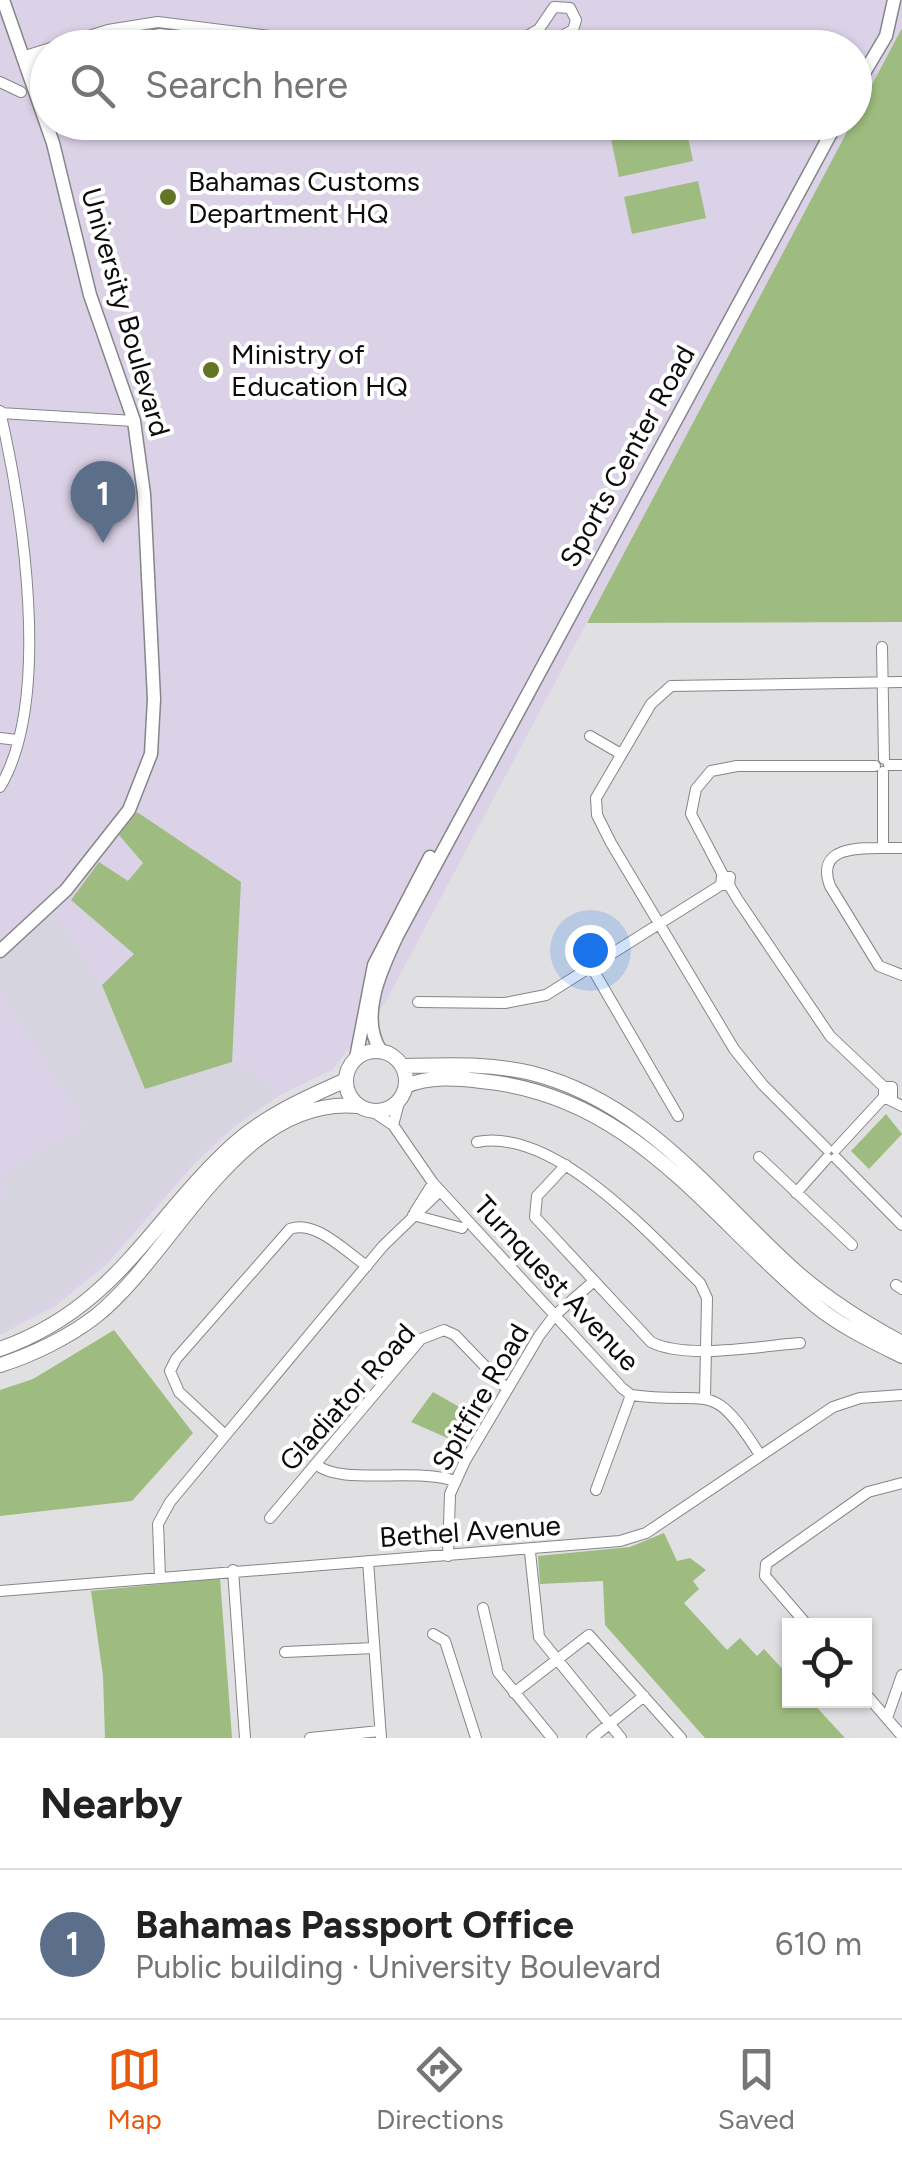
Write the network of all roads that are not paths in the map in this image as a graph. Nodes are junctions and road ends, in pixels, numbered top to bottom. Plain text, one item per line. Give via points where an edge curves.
1 (3, 0) edge
2 (891, 0) edge
3 (108, 30) edge
4 (222, 30) edge
5 (537, 30) edge
6 (573, 30) edge
7 (30, 58) edge
8 (872, 59) edge
9 (30, 60) edge
10 (23, 61) junction
11 (30, 80) edge
12 (0, 82) edge
13 (22, 92) dead end
14 (53, 140) edge
15 (827, 140) edge
16 (0, 412) edge
17 (134, 421) junction
18 (882, 648) dead end
19 (902, 682) edge
20 (883, 683) junction
21 (590, 736) dead end
22 (0, 738) edge
23 (18, 740) junction
24 (622, 754) junction
25 (902, 765) edge
26 (883, 766) junction
27 (0, 786) edge
28 (460, 814) junction
29 (883, 848) junction
30 (902, 848) edge
31 (724, 882) junction
32 (658, 924) junction
33 (0, 950) edge
34 (592, 968) junction
35 (902, 975) edge
36 (418, 1002) dead end
37 (381, 1051) junction
38 (356, 1058) junction
39 (402, 1066) junction
40 (902, 1077) edge
41 (346, 1080) junction
42 (403, 1092) junction
43 (888, 1092) junction
44 (902, 1106) edge
45 (365, 1108) junction
46 (678, 1116) dead end
47 (392, 1125) junction
48 (477, 1142) dead end
49 (832, 1154) junction
50 (759, 1157) dead end
51 (566, 1165) junction
52 (436, 1187) junction
53 (796, 1193) junction
54 (414, 1214) junction
55 (902, 1225) edge
56 (462, 1228) dead end
57 (852, 1245) dead end
58 (367, 1266) junction
59 (594, 1281) junction
60 (554, 1316) junction
61 (800, 1343) dead end
62 (902, 1343) edge
63 (0, 1349) edge
64 (705, 1349) junction
65 (902, 1356) edge
66 (0, 1365) edge
67 (506, 1388) junction
68 (632, 1394) junction
69 (902, 1395) edge
70 (705, 1397) junction
71 (225, 1435) junction
72 (760, 1455) junction
73 (316, 1464) junction
74 (455, 1480) junction
75 (902, 1483) edge
76 (596, 1490) dead end
77 (270, 1518) dead end
78 (530, 1552) junction
79 (448, 1556) junction
80 (368, 1560) junction
81 (233, 1570) junction
82 (160, 1576) junction
83 (0, 1591) edge
84 (483, 1608) dead end
85 (801, 1618) edge
86 (433, 1634) dead end
87 (374, 1648) junction
88 (285, 1652) dead end
89 (554, 1659) junction
90 (902, 1674) edge
91 (514, 1693) junction
92 (644, 1696) junction
93 (872, 1701) edge
94 (886, 1718) junction
95 (609, 1724) junction
96 (380, 1735) edge
97 (902, 1736) edge
98 (245, 1738) edge
99 (310, 1738) edge
100 (476, 1738) edge
101 (552, 1738) edge
102 (592, 1738) edge
103 (621, 1738) edge
104 (681, 1738) edge

1 - 10 main road, University Boulevard
2 - 8 main road
3 - 4 street via 158,22
5 - 6 street via 554,6 570,8
7 - 10 street
9 - 10 street
10 - 11 main road, University Boulevard
12 - 13 street
14 - 17 main road, University Boulevard via 98,322
15 - 28 main road, Sports Center Road
16 - 17 street
16 - 23 street via 28,615
17 - 33 main road, University Boulevard via 154,699 147,766 133,803 94,856
18 - 20 street
19 - 20 street
20 - 24 street via 678,684 650,704
20 - 26 street
21 - 24 street
22 - 23 street
23 - 27 street
24 - 32 street via 598,792 597,815
25 - 26 street
26 - 29 street
26 - 31 street via 711,771 696,789 690,814
28 - 37 main road, Sports Center Road via 383,966 371,1020
28 - 38 main road, Sports Center Road via 383,943 367,988
29 - 30 street
29 - 35 street via 836,852 826,877 878,966
31 - 32 street
31 - 43 street via 830,1036
32 - 34 street
32 - 49 street via 748,1068
34 - 36 street via 546,995 519,1002
34 - 46 street
37 - 38 highway
37 - 39 highway
38 - 41 highway
39 - 42 highway
39 - 62 highway via 526,1072 618,1110 687,1163 828,1299
40 - 43 street
41 - 45 highway via 348,1093
41 - 63 highway via 253,1129 109,1284 67,1316
42 - 45 highway via 388,1109
42 - 47 street
42 - 65 highway via 420,1080 502,1084 547,1094 614,1124 818,1307
43 - 44 street
43 - 49 street
45 - 47 street
45 - 66 highway via 336,1104 303,1114 253,1144 94,1318
47 - 52 street, Turnquest Avenue
48 - 51 street via 512,1143
49 - 53 street
49 - 55 street
50 - 53 street
51 - 59 street via 540,1191 533,1212
51 - 64 street via 700,1283 708,1298
52 - 54 street
52 - 60 street, Turnquest Avenue
53 - 57 street
54 - 56 street
54 - 58 street
58 - 71 street
58 - 71 street via 312,1228 290,1229 176,1359 170,1371 179,1392
59 - 60 street, Spitfire Road
59 - 64 street via 651,1342
60 - 67 street, Spitfire Road
60 - 68 street, Turnquest Avenue
61 - 64 street
64 - 70 street
67 - 73 street, Gladiator Road via 455,1335 435,1332 421,1339
67 - 74 street, Spitfire Road
68 - 70 street, Turnquest Avenue
68 - 76 street
69 - 72 street, Bethel Avenue via 833,1407
70 - 72 street via 734,1413
71 - 82 street via 161,1516
72 - 78 street, Bethel Avenue via 646,1533
73 - 74 street via 337,1475 418,1472
73 - 77 street, Gladiator Road
74 - 79 street, Spitfire Road
75 - 85 street via 868,1492 766,1564 765,1576
78 - 79 street, Bethel Avenue
78 - 89 street via 539,1637
79 - 80 street, Bethel Avenue
80 - 81 street, Bethel Avenue
80 - 87 street
81 - 82 street, Bethel Avenue
81 - 98 street
82 - 83 street, Bethel Avenue
84 - 91 street via 493,1663
86 - 100 street via 446,1644
87 - 88 street
87 - 96 street
89 - 91 street
89 - 92 street via 590,1636
89 - 95 street
90 - 94 street
91 - 101 street
92 - 95 street
92 - 104 street
93 - 94 street
94 - 97 street
95 - 102 street
95 - 103 street
96 - 99 street

